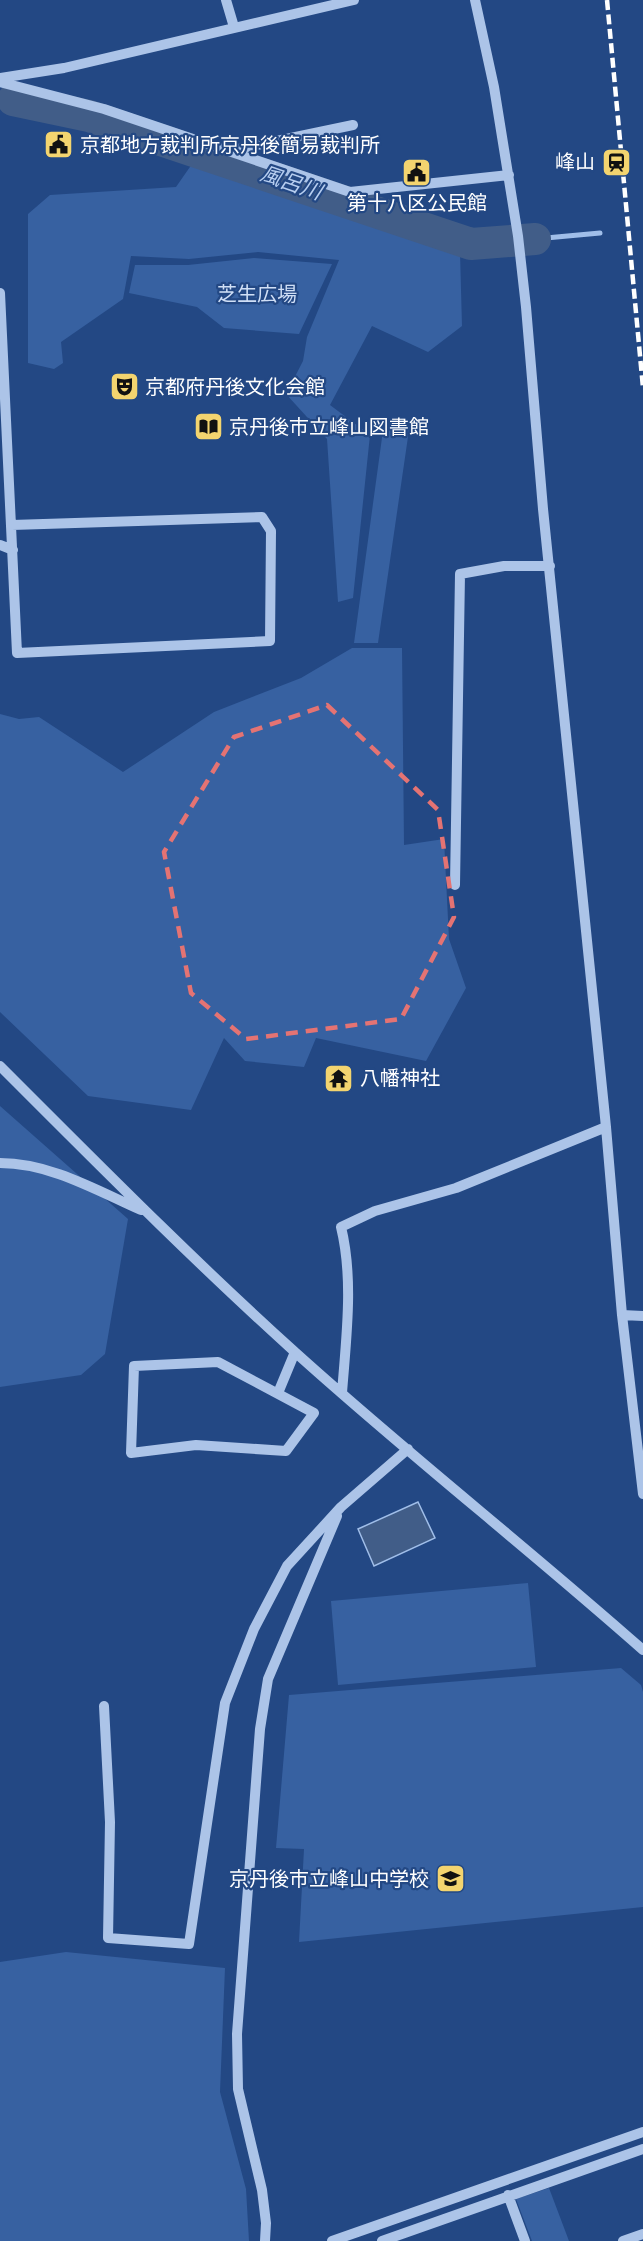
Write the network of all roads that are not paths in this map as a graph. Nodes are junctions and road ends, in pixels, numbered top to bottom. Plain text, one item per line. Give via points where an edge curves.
1 (226, 0) edge
2 (354, 0) edge
3 (475, 0) edge
4 (234, 27) junction
5 (0, 80) edge
6 (353, 125) dead end
7 (227, 152) junction
8 (508, 175) junction
9 (0, 294) edge
10 (12, 525) junction
11 (0, 544) edge
12 (13, 550) junction
13 (550, 566) junction
14 (455, 885) dead end
15 (0, 1066) edge
16 (606, 1127) junction
17 (0, 1163) edge
18 (150, 1214) junction
19 (622, 1315) junction
20 (643, 1316) edge
21 (295, 1352) junction
22 (278, 1393) junction
23 (342, 1393) junction
24 (408, 1449) junction
25 (643, 1494) edge
26 (341, 1507) junction
27 (643, 1650) edge
28 (104, 1706) dead end
29 (643, 2132) edge
30 (643, 2149) edge
31 (508, 2195) junction
32 (643, 2234) edge
33 (265, 2241) edge
34 (333, 2241) edge
35 (382, 2241) edge
36 (525, 2241) edge
37 (623, 2241) edge

1 - 4 street
2 - 4 street
3 - 8 street
4 - 5 street
5 - 7 street via 104,109
6 - 7 street
7 - 8 street via 350,192
8 - 13 street via 518,236
9 - 10 street
10 - 12 street
10 - 12 street via 262,517 271,531 270,640 17,653
11 - 12 street
13 - 14 street via 504,566 460,574
13 - 16 street
15 - 18 street
16 - 19 street
16 - 23 street via 456,1188 375,1211 341,1227 347,1316
17 - 18 street via 38,1168 70,1178
18 - 21 street
19 - 20 street
19 - 25 street
21 - 22 street
21 - 23 street
22 - 22 street via 218,1362 134,1366 131,1453 196,1445 286,1451 314,1413
23 - 24 street
24 - 26 street
24 - 27 street
26 - 28 street via 287,1566 254,1629 225,1703 189,1944 108,1938 110,1822
26 - 33 street via 268,1679 260,1729 237,2034 238,2089 262,2190
29 - 34 street
30 - 31 street
31 - 35 street
31 - 36 street
32 - 37 street

